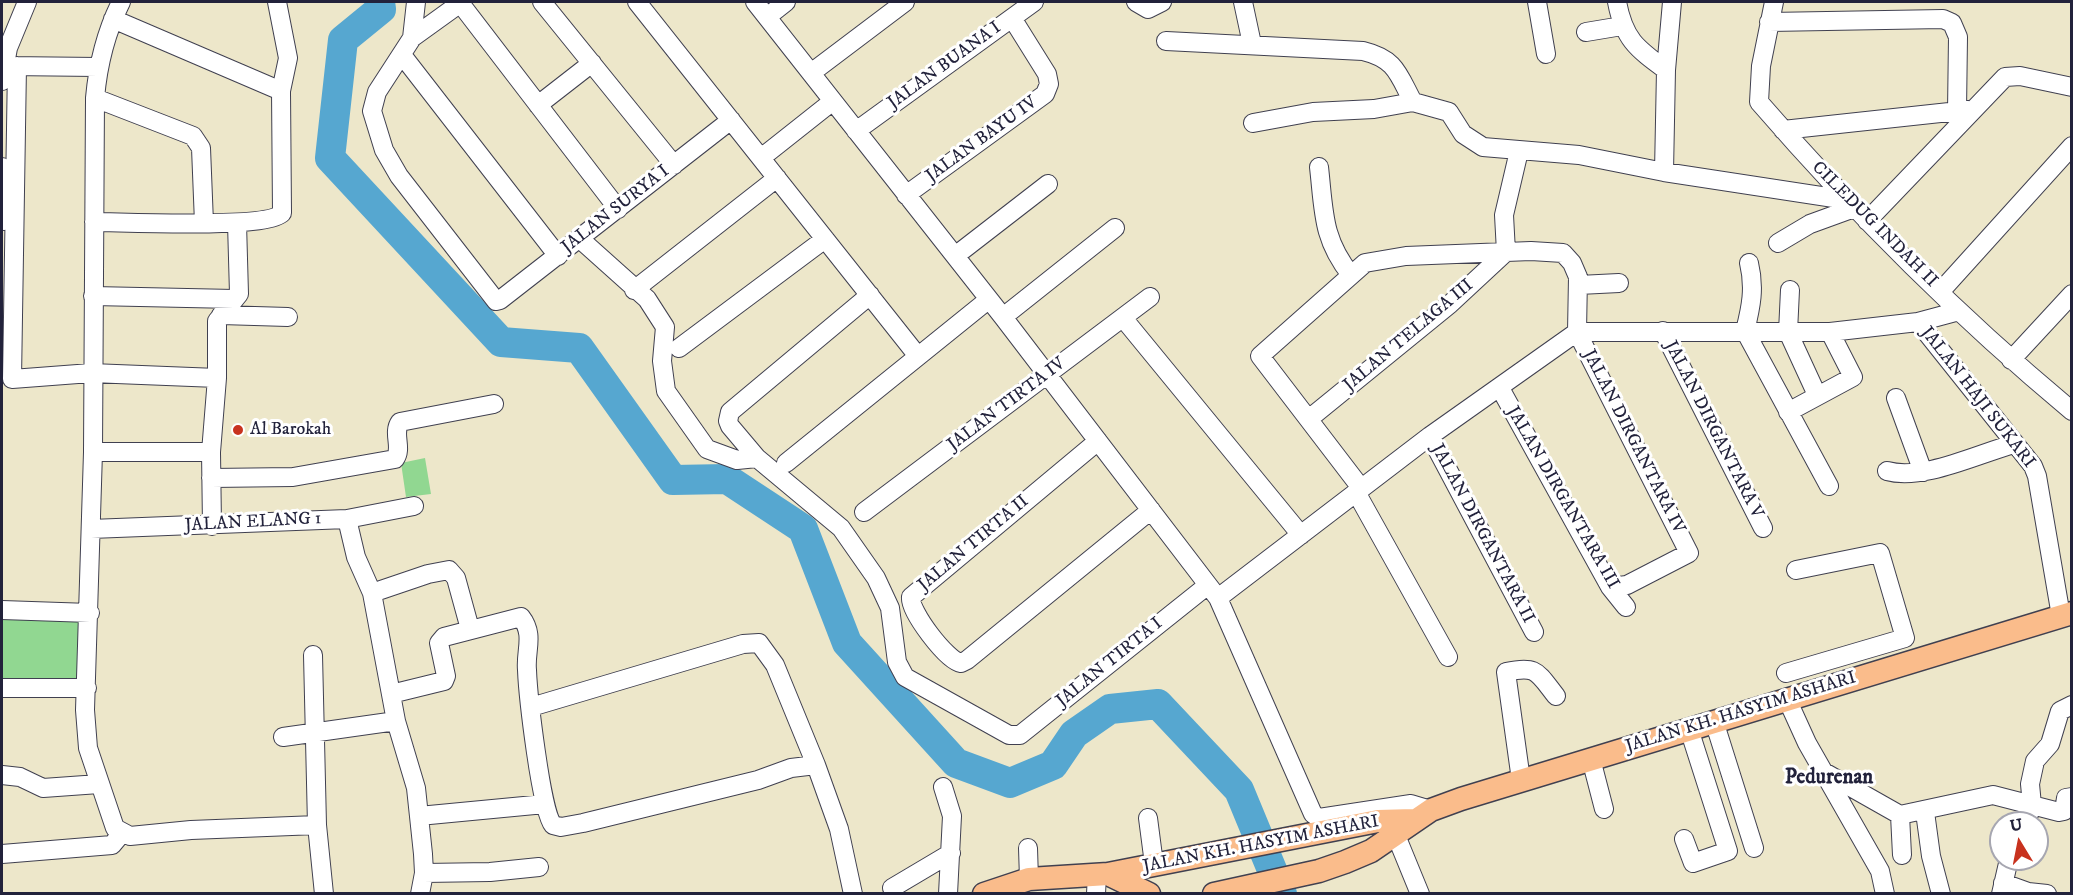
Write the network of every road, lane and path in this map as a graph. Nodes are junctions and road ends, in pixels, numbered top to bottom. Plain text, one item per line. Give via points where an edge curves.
1 (27, 2) edge
2 (121, 2) edge
3 (277, 2) edge
4 (416, 2) edge
5 (461, 2) edge
6 (542, 2) edge
7 (637, 2) edge
8 (755, 2) edge
9 (786, 2) edge
10 (905, 2) edge
11 (1034, 2) edge
12 (1136, 2) edge
13 (1162, 2) edge
14 (1243, 2) edge
15 (1537, 2) edge
16 (1617, 2) edge
17 (1672, 2) edge
18 (1774, 2) edge
19 (767, 17) junction
20 (1012, 18) junction
21 (113, 19) junction
22 (1769, 22) junction
23 (1622, 26) junction
24 (1587, 32) dead end
25 (412, 38) junction
26 (1166, 41) dead end
27 (1252, 44) junction
28 (1546, 54) dead end
29 (402, 55) junction
30 (592, 63) junction
31 (98, 67) junction
32 (1666, 70) junction
33 (8, 71) edge
34 (811, 73) junction
35 (2072, 87) edge
36 (281, 91) junction
37 (94, 98) junction
38 (833, 101) junction
39 (1413, 102) junction
40 (538, 105) junction
41 (1965, 110) junction
42 (731, 120) junction
43 (1253, 123) dead end
44 (1783, 130) junction
45 (856, 131) junction
46 (2072, 146) edge
47 (1519, 151) junction
48 (761, 158) junction
49 (674, 165) junction
50 (2, 167) edge
51 (1319, 167) dead end
52 (1664, 172) junction
53 (777, 178) junction
54 (1048, 184) dead end
55 (906, 195) junction
56 (1850, 204) junction
57 (618, 209) junction
58 (3, 219) edge
59 (1867, 221) junction
60 (94, 222) junction
61 (204, 222) junction
62 (237, 222) junction
63 (1115, 228) dead end
64 (580, 238) junction
65 (825, 239) junction
66 (1778, 243) dead end
67 (1506, 252) junction
68 (558, 256) junction
69 (955, 256) junction
70 (1749, 263) dead end
71 (9, 273) edge
72 (1351, 275) junction
73 (1619, 283) dead end
74 (1579, 285) junction
75 (634, 290) junction
76 (1790, 290) dead end
77 (1940, 292) junction
78 (2072, 294) edge
79 (93, 296) junction
80 (870, 296) junction
81 (1150, 297) dead end
82 (234, 300) junction
83 (988, 300) junction
84 (1959, 311) junction
85 (221, 315) junction
86 (288, 317) dead end
87 (1004, 317) junction
88 (1123, 318) junction
89 (1918, 322) junction
90 (1663, 331) junction
91 (1745, 331) junction
92 (1577, 332) junction
93 (1788, 332) junction
94 (1830, 332) junction
95 (679, 348) dead end
96 (917, 355) junction
97 (2011, 360) junction
98 (91, 373) junction
99 (1047, 375) junction
100 (218, 378) junction
101 (7, 379) edge
102 (1500, 388) junction
103 (1817, 394) junction
104 (1896, 398) dead end
105 (494, 404) dead end
106 (1788, 411) junction
107 (2072, 411) edge
108 (1310, 418) junction
109 (1430, 436) junction
110 (1098, 441) junction
111 (2014, 444) junction
112 (93, 452) junction
113 (211, 452) junction
114 (757, 458) junction
115 (786, 464) dead end
116 (1887, 471) dead end
117 (1923, 472) junction
118 (211, 478) junction
119 (1829, 486) dead end
120 (1359, 490) junction
121 (414, 506) dead end
122 (1151, 510) junction
123 (864, 512) dead end
124 (347, 519) junction
125 (213, 526) junction
126 (1763, 528) dead end
127 (91, 530) junction
128 (1301, 535) junction
129 (1796, 570) dead end
130 (1610, 587) junction
131 (1213, 591) junction
132 (372, 593) junction
133 (1626, 607) dead end
134 (2, 610) edge
135 (90, 614) junction
136 (2066, 614) edge
137 (470, 629) junction
138 (1534, 632) dead end
139 (1864, 650) junction
140 (313, 655) dead end
141 (1448, 657) dead end
142 (1871, 673) junction
143 (2, 688) edge
144 (87, 688) junction
145 (391, 694) junction
146 (1556, 696) dead end
147 (1795, 696) junction
148 (2072, 705) edge
149 (531, 707) junction
150 (396, 721) junction
151 (1714, 721) junction
152 (1689, 729) junction
153 (315, 733) junction
154 (283, 737) dead end
155 (1591, 759) junction
156 (816, 765) junction
157 (1824, 772) junction
158 (2, 775) edge
159 (1521, 780) junction
160 (99, 784) junction
161 (943, 787) dead end
162 (545, 804) junction
163 (2068, 804) edge
164 (2032, 805) junction
165 (1604, 809) dead end
166 (2030, 811) edge
167 (1925, 812) junction
168 (1423, 815) junction
169 (1900, 815) junction
170 (419, 816) junction
171 (1148, 818) dead end
172 (316, 825) junction
173 (1395, 833) junction
174 (126, 835) junction
175 (1684, 839) dead end
176 (1028, 848) dead end
177 (1755, 848) dead end
178 (951, 853) junction
179 (2, 854) edge
180 (1902, 855) dead end
181 (1154, 864) junction
182 (539, 867) dead end
183 (2006, 871) edge
184 (424, 873) junction
185 (1029, 879) junction
186 (1100, 881) edge
187 (892, 888) dead end
188 (2002, 888) edge
189 (1222, 892) edge
190 (324, 894) edge
191 (420, 894) edge
192 (853, 894) edge
193 (948, 894) edge
194 (984, 894) edge
195 (1149, 894) edge
196 (1420, 894) edge
197 (1885, 894) edge
198 (1941, 894) edge
199 (2047, 894) edge

1 - 33 street via 8,48
2 - 21 street
3 - 36 street via 288,58
4 - 25 street
5 - 25 street
5 - 40 street
6 - 30 street
7 - 42 street
8 - 19 street
9 - 19 street
10 - 34 street
11 - 20 street, JALAN BUANA I
12 - 13 street via 1148,9
14 - 27 street
15 - 28 street
16 - 23 street
17 - 32 street
18 - 22 street, CILEDUG INDAH II
19 - 34 street
20 - 45 street, JALAN BUANA I
20 - 55 street, JALAN BAYU IV via 1047,74 1045,94
21 - 31 street
21 - 36 street
22 - 41 street via 1942,19 1952,23 1958,37
22 - 44 street, CILEDUG INDAH II via 1759,102
23 - 24 street
23 - 32 street via 1635,48
25 - 29 street
26 - 27 street
27 - 39 street via 1382,55 1396,69
29 - 68 street
29 - 68 street, JALAN SURYA I via 377,92 372,111 384,150 399,176 492,298 500,300
30 - 40 street
30 - 49 street
31 - 33 street
31 - 37 street
32 - 52 street
33 - 71 street
34 - 38 street
35 - 41 street via 2020,76 2001,80
36 - 62 street via 282,213 267,221
37 - 60 street
37 - 61 street via 198,141
38 - 45 street
38 - 48 street
39 - 43 street via 1374,109 1313,112
39 - 47 street via 1449,112 1463,134 1483,147
40 - 57 street
41 - 44 street
41 - 59 street
42 - 48 street
42 - 49 street, JALAN SURYA I
44 - 56 street, CILEDUG INDAH II
45 - 55 street
46 - 77 street
47 - 52 street via 1579,155
47 - 67 street via 1504,215
48 - 53 street
49 - 57 street, JALAN SURYA I
50 - 58 street
51 - 72 street via 1328,236 1335,255
52 - 56 street
53 - 65 street
53 - 75 street
54 - 69 street
55 - 69 street
56 - 59 street, CILEDUG INDAH II
56 - 66 street
57 - 64 street, JALAN SURYA I
58 - 71 street
59 - 77 street, CILEDUG INDAH II
60 - 61 street
60 - 79 street
61 - 62 street
62 - 82 street via 241,286
63 - 87 street
64 - 68 street, JALAN SURYA I
64 - 75 street
65 - 80 street
65 - 95 street
67 - 72 street via 1406,256 1365,263
67 - 74 street via 1563,253 1572,262
67 - 108 street, JALAN TELAGA III via 1450,304
69 - 83 street
70 - 91 street via 1754,283
71 - 101 street
72 - 108 street via 1260,356
73 - 74 street
74 - 92 street
75 - 114 street via 647,298 665,327 662,361 666,391 708,449 737,460
76 - 93 street
77 - 84 street, CILEDUG INDAH II
78 - 97 street
79 - 82 street
79 - 98 street
80 - 96 street
80 - 114 street via 730,412 730,426
81 - 88 street, JALAN TIRTA IV
82 - 85 street
83 - 87 street
83 - 96 street
84 - 89 street
84 - 97 street, CILEDUG INDAH II
85 - 86 street
85 - 100 street via 217,321
87 - 99 street
88 - 99 street, JALAN TIRTA IV
88 - 128 street
89 - 94 street
89 - 111 street, JALAN HAJI SUKARI
90 - 91 street
90 - 92 street
90 - 126 street, JALAN DIRGANTARA V
91 - 93 street
91 - 106 street
92 - 102 street, JALAN TIRTA I
92 - 130 street, JALAN DIRGANTARA IV via 1689,553 1627,585
93 - 94 street
93 - 103 street
94 - 103 street via 1853,377
96 - 115 street
97 - 107 street, CILEDUG INDAH II
98 - 100 street
98 - 101 street
98 - 112 street
99 - 110 street
99 - 123 street, JALAN TIRTA IV
100 - 113 street
102 - 109 street, JALAN TIRTA I
102 - 130 street, JALAN DIRGANTARA III
103 - 106 street
104 - 117 street
105 - 118 street via 400,422 396,429 399,453 395,459 292,477
106 - 119 street
108 - 120 street
109 - 120 street, JALAN TIRTA I
109 - 138 street, JALAN DIRGANTARA II
110 - 122 street
110 - 122 street, JALAN TIRTA II via 911,597 913,609 949,658 961,663 967,660
111 - 117 street
111 - 136 street, JALAN HAJI SUKARI via 2037,476
112 - 113 street
112 - 127 street
113 - 118 street
114 - 131 street, JALAN TIRTA I via 841,528 876,578 890,608 897,662 905,677 1009,735 1020,735
116 - 117 street
118 - 125 street
120 - 128 street, JALAN TIRTA I
120 - 141 street
121 - 124 street, JALAN ELANG 1
122 - 131 street
124 - 125 street, JALAN ELANG 1
124 - 132 street via 356,557
125 - 127 street, JALAN ELANG 1
127 - 135 street
128 - 131 street, JALAN TIRTA I
129 - 139 street via 1880,553 1905,638
130 - 133 street, JALAN DIRGANTARA III
131 - 168 street via 1313,814 1319,818 1411,804
132 - 137 street via 449,570 456,578
132 - 145 street
134 - 135 street
135 - 144 street
136 - 142 main road, JALAN KH. HASYIM ASHARI
137 - 145 street via 441,639 444,681
137 - 149 street via 516,617 524,621 530,642 526,669
139 - 142 street
139 - 147 street via 1791,672
140 - 153 street
142 - 147 main road, JALAN KH. HASYIM ASHARI
143 - 144 street
144 - 160 street via 85,725
145 - 150 street
146 - 159 street via 1537,672 1528,668 1506,672
147 - 151 main road, JALAN KH. HASYIM ASHARI
147 - 157 street via 1807,743
148 - 164 street via 2060,711 2050,744 2035,761 2030,784
149 - 156 street via 743,644 759,643 775,666
149 - 162 street
150 - 153 street
150 - 170 street via 411,768
151 - 152 main road, JALAN KH. HASYIM ASHARI
151 - 177 street
152 - 155 main road, JALAN KH. HASYIM ASHARI
152 - 175 street via 1728,851 1693,863
153 - 154 street
153 - 172 street
155 - 159 main road, JALAN KH. HASYIM ASHARI
155 - 165 street
156 - 162 street via 561,827 550,822
156 - 192 street via 839,829
157 - 169 street
157 - 197 street via 1880,871
158 - 160 street via 21,777 43,789
159 - 168 main road, JALAN KH. HASYIM ASHARI
160 - 174 street via 116,828
161 - 178 street via 952,816
162 - 170 street
163 - 164 street via 2059,812
164 - 166 street
164 - 167 street via 1993,795
167 - 169 street
167 - 198 street
168 - 173 main road, JALAN KH. HASYIM ASHARI
168 - 181 main road, JALAN KH. HASYIM ASHARI
169 - 180 street
170 - 184 street
171 - 181 street
172 - 174 street
172 - 190 street
173 - 189 main road, JALAN KH. HASYIM ASHARI via 1371,850 1319,871
173 - 196 street
174 - 179 street via 112,845
176 - 185 street
178 - 187 street
178 - 193 street
181 - 186 main road, JALAN KH. HASYIM ASHARI
182 - 184 street
183 - 188 street
184 - 191 street
185 - 186 main road, JALAN KH. HASYIM ASHARI
185 - 194 main road, JALAN KH. HASYIM ASHARI
186 - 195 main road, JALAN KH. HASYIM ASHARI
188 - 199 street

